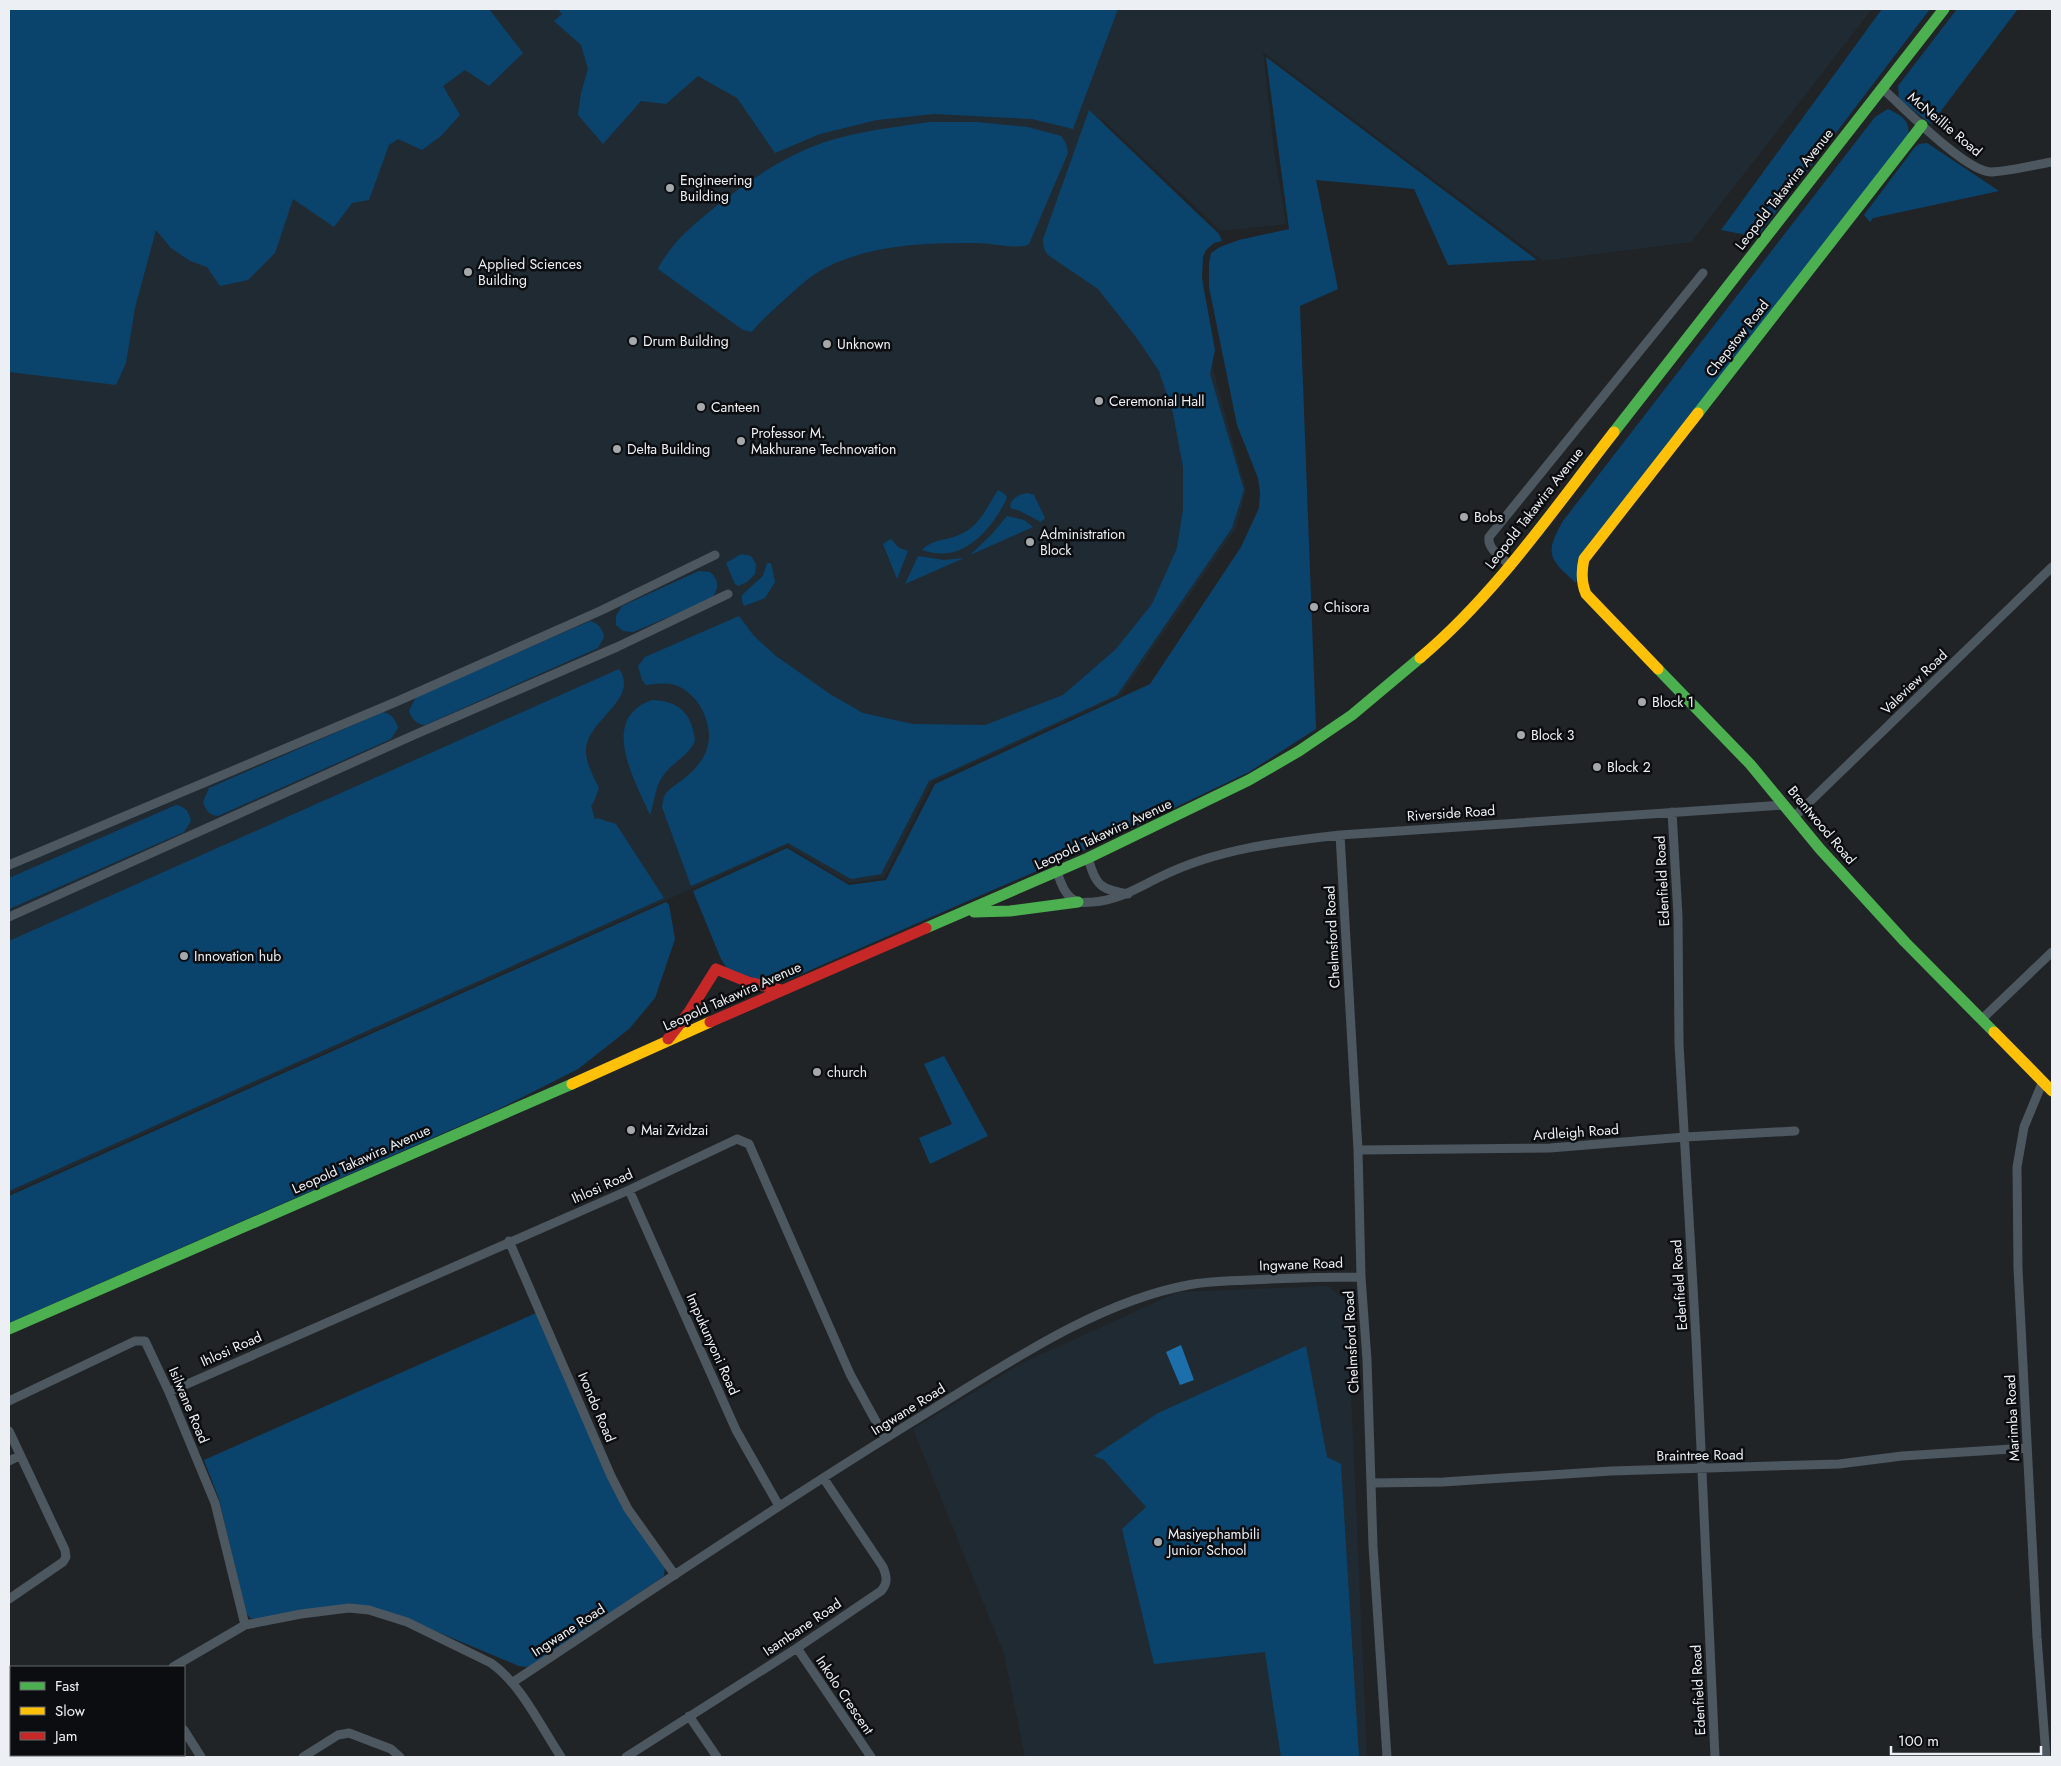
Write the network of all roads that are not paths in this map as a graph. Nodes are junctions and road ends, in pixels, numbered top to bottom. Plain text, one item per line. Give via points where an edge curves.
1 (1944, 9) edge
2 (1883, 89) junction
3 (1922, 125) junction
4 (2052, 162) edge
5 (1703, 273) dead end
6 (715, 555) dead end
7 (1511, 566) junction
8 (2052, 567) edge
9 (1580, 572) joint
10 (728, 594) dead end
11 (1785, 805) junction
12 (1672, 812) junction
13 (1794, 817) junction
14 (1340, 835) junction
15 (1088, 858) junction
16 (9, 865) edge
17 (1057, 872) junction
18 (1129, 894) junction
19 (1078, 902) junction
20 (966, 912) junction
21 (9, 916) edge
22 (2052, 952) edge
23 (782, 990) junction
24 (1982, 1018) junction
25 (665, 1043) junction
26 (2043, 1081) junction
27 (2052, 1091) edge
28 (1795, 1132) dead end
29 (1684, 1137) junction
30 (1358, 1150) junction
31 (629, 1190) junction
32 (509, 1241) junction
33 (1361, 1276) junction
34 (9, 1329) edge
35 (169, 1392) junction
36 (9, 1401) edge
37 (9, 1431) edge
38 (885, 1438) junction
39 (2027, 1448) junction
40 (20, 1456) junction
41 (9, 1461) edge
42 (1701, 1468) junction
43 (824, 1478) junction
44 (1372, 1483) junction
45 (779, 1506) junction
46 (675, 1575) junction
47 (9, 1599) edge
48 (245, 1625) junction
49 (797, 1648) junction
50 (175, 1666) edge
51 (513, 1682) junction
52 (689, 1716) junction
53 (185, 1732) edge
54 (201, 1757) edge
55 (304, 1757) edge
56 (400, 1757) edge
57 (561, 1757) edge
58 (626, 1757) edge
59 (717, 1757) edge
60 (871, 1757) edge
61 (1387, 1757) edge
62 (1715, 1757) edge
63 (2046, 1757) edge

1 - 2 main road, Leopold Takawira Avenue
2 - 3 street, McNeillie Road
2 - 7 main road, Leopold Takawira Avenue via 1697,323
3 - 4 street, McNeillie Road via 1954,153 1984,171
3 - 9 main road, Chepstow Road via 1584,558
5 - 7 street via 1489,538 1492,549
6 - 16 street via 600,611 398,701
7 - 15 main road, Leopold Takawira Avenue via 1434,646 1352,715 1249,780
8 - 13 street, Valeview Road
9 - 11 main road, Brentwood Road via 1586,594 1750,764
10 - 21 street via 617,647
11 - 12 street, Riverside Road
11 - 13 main road, Brentwood Road
12 - 14 street, Riverside Road
12 - 29 street, Edenfield Road
13 - 24 main road, Brentwood Road via 1905,942
14 - 18 street, Riverside Road via 1280,842 1214,856 1160,877
14 - 30 street, Chelmsford Road
15 - 17 main road, Leopold Takawira Avenue
15 - 18 street via 1092,875 1099,884 1107,890
17 - 19 street via 1064,890
17 - 20 main road, Leopold Takawira Avenue
18 - 19 street, Riverside Road via 1103,901
19 - 20 main road via 1010,911
20 - 23 main road, Leopold Takawira Avenue
22 - 24 street
23 - 25 main road, Leopold Takawira Avenue
23 - 25 main road via 748,982 716,969
24 - 26 main road, Brentwood Road
25 - 34 main road, Leopold Takawira Avenue
26 - 27 main road, Brentwood Road
26 - 39 street, Marimba Road via 2024,1127 2017,1167 2018,1268
28 - 29 street, Ardleigh Road
29 - 30 street, Ardleigh Road via 1550,1148
29 - 42 street, Edenfield Road
30 - 33 street, Chelmsford Road
31 - 32 street, Ihlosi Road
31 - 38 street, Ihlosi Road via 737,1139 748,1144 850,1374
31 - 45 street, Impukunyoni Road via 736,1430
32 - 35 street, Ihlosi Road
32 - 46 street, Ivondo Road via 628,1509
33 - 38 street, Ingwane Road via 1196,1284 1125,1304 1036,1346
33 - 44 street, Chelmsford Road
35 - 36 street, Isilwane Road via 142,1339
35 - 48 street, Isilwane Road via 215,1503
37 - 40 street
38 - 43 street, Ingwane Road
39 - 42 street, Braintree Road via 1902,1456 1855,1463
39 - 63 street, Marimba Road
40 - 41 street
40 - 47 street via 66,1557
42 - 44 street, Braintree Road
42 - 62 street, Edenfield Road
43 - 45 street, Ingwane Road
43 - 49 street, Isambane Road via 883,1567 887,1580 881,1591
44 - 61 street, Chelmsford Road
45 - 46 street, Ingwane Road
46 - 51 street, Ingwane Road
48 - 50 street
48 - 51 street via 341,1609 369,1610 407,1622 491,1663
49 - 52 street, Isambane Road
49 - 60 street, Inkolo Crescent
51 - 57 street
52 - 58 street, Isambane Road
52 - 59 street
53 - 54 street
55 - 56 street via 338,1735 349,1733 391,1750

